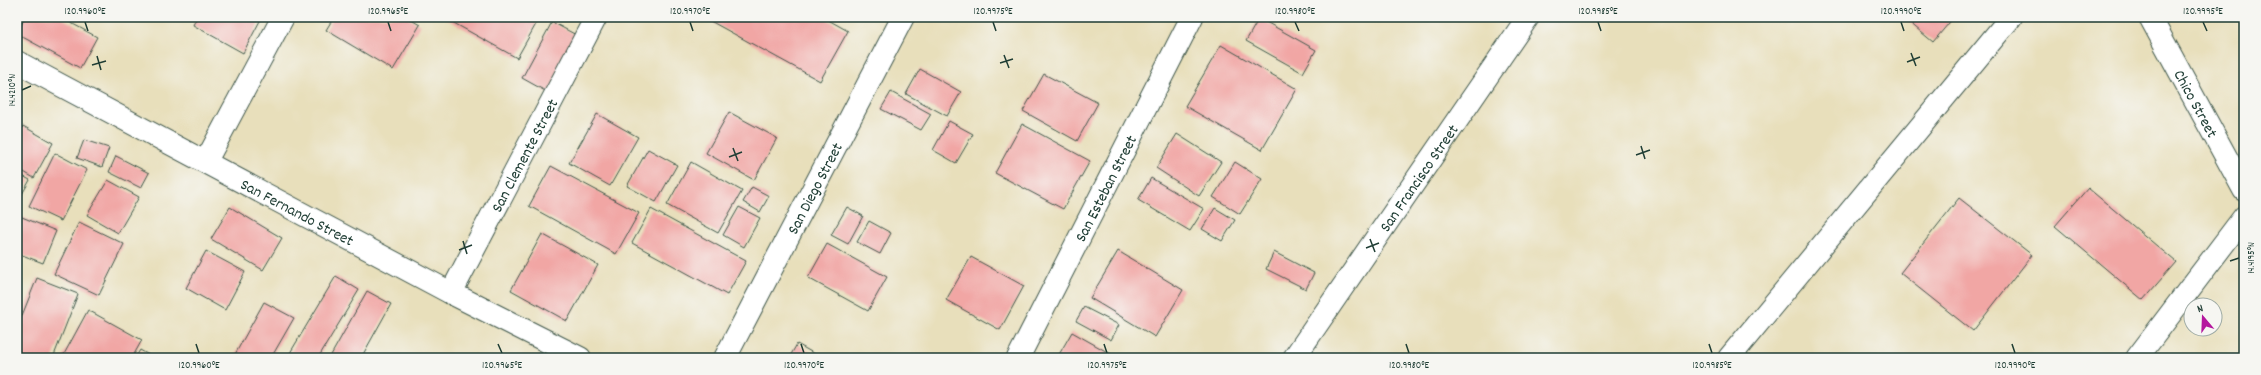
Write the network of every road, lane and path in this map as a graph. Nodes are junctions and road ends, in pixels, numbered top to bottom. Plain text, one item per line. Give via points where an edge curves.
1 (283, 17) edge
2 (596, 17) edge
3 (903, 17) edge
4 (1192, 17) edge
5 (1528, 17) edge
6 (2012, 17) edge
7 (2150, 17) edge
8 (17, 62) edge
9 (206, 162) junction
10 (2244, 190) edge
11 (2244, 217) edge
12 (451, 293) junction
13 (580, 358) edge
14 (725, 358) edge
15 (1018, 358) edge
16 (1294, 358) edge
17 (1730, 358) edge
18 (2137, 358) edge

1 - 9 street
2 - 12 street, San Clemente Street
3 - 14 street, San Diego Street
4 - 15 street, San Esteban Street
5 - 16 street, San Francisco Street
6 - 17 street
7 - 10 street, Chico Street
8 - 9 street, San Fernando Street
9 - 12 street, San Fernando Street
11 - 18 street
12 - 13 street, San Fernando Street

